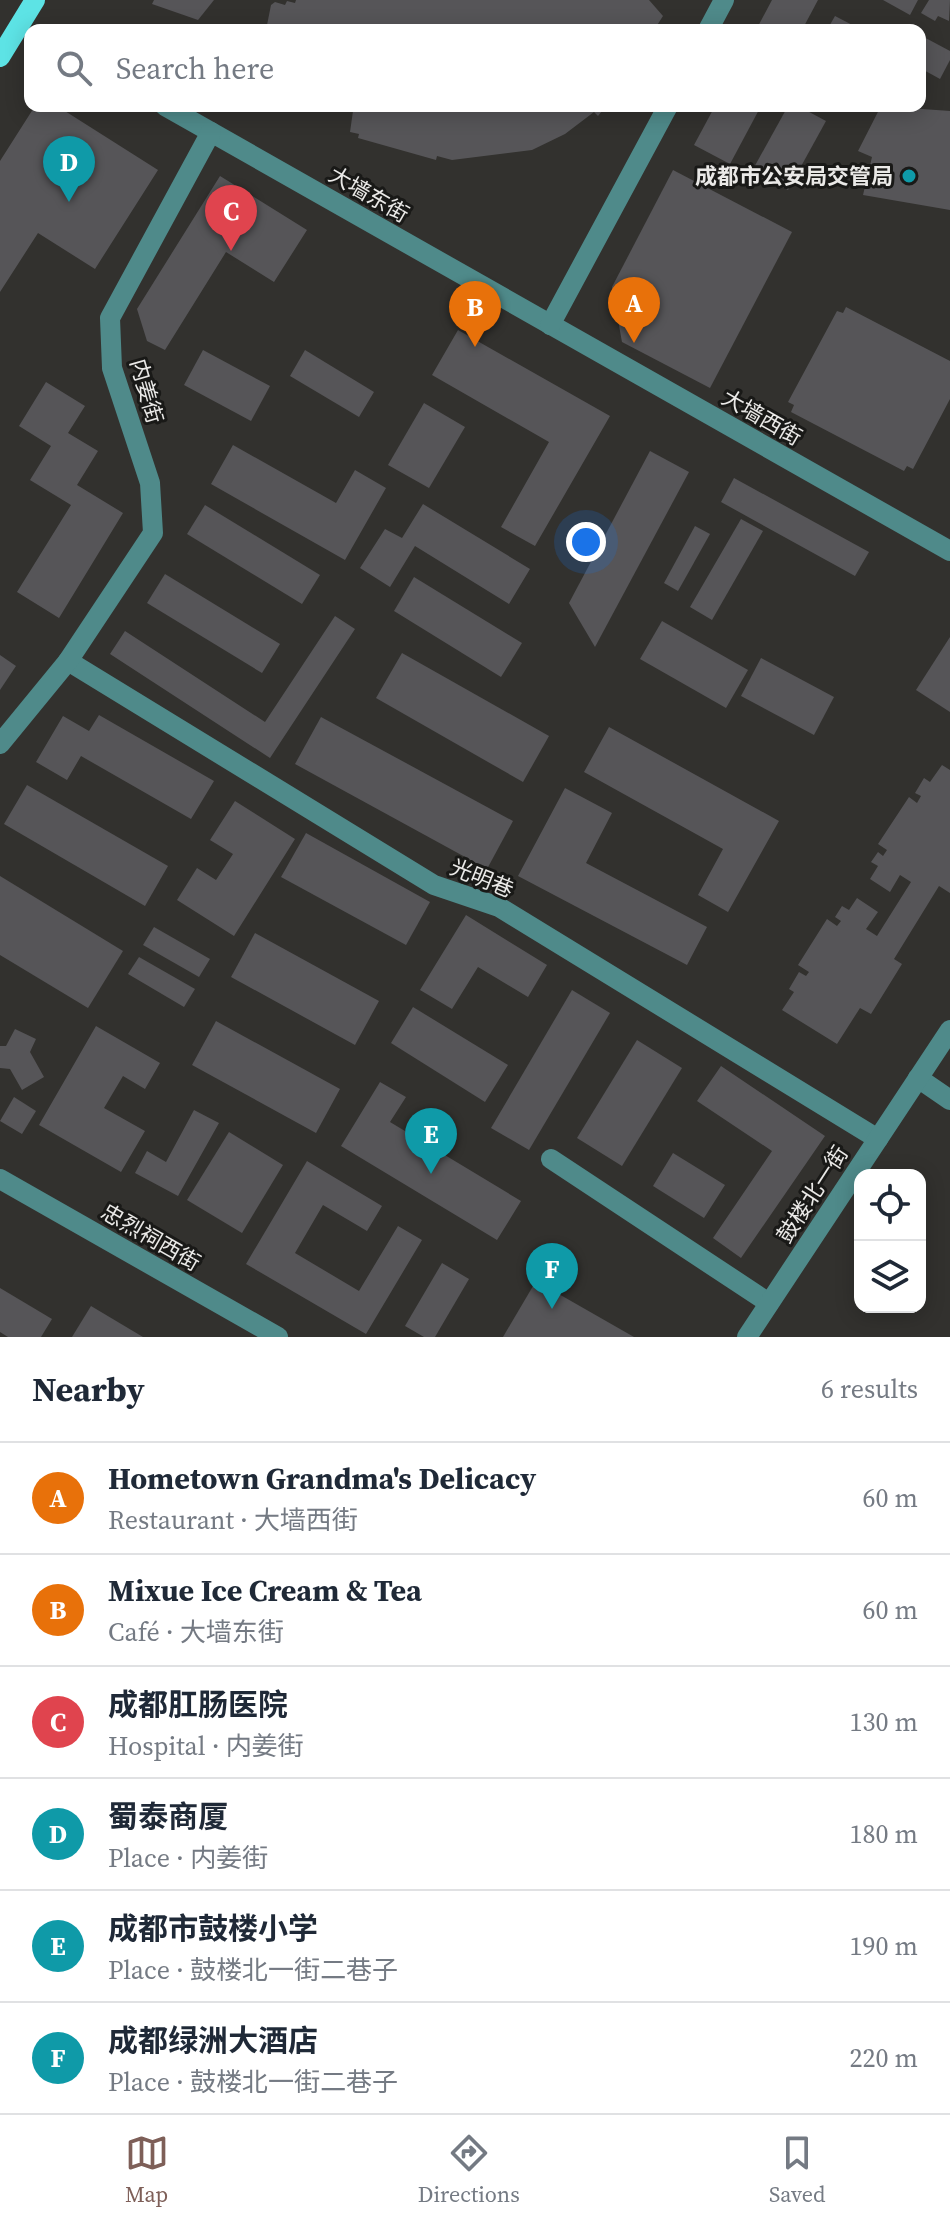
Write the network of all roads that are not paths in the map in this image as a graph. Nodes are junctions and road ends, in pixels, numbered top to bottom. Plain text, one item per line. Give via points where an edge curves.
1 (35, 0) edge
2 (724, 0) edge
3 (26, 24) edge
4 (711, 24) edge
5 (24, 28) edge
6 (1, 51) edge
7 (176, 112) edge
8 (665, 112) edge
9 (211, 132) junction
10 (550, 325) junction
11 (950, 551) edge
12 (68, 661) junction
13 (0, 744) edge
14 (950, 1030) edge
15 (918, 1078) junction
16 (950, 1100) edge
17 (878, 1139) junction
18 (551, 1159) dead end
19 (0, 1179) edge
20 (769, 1303) junction
21 (278, 1337) edge
22 (747, 1337) edge

1 - 3 main road
2 - 4 street
5 - 6 main road
7 - 9 street, 大墙东街
8 - 10 street
9 - 10 street, 大墙东街
9 - 12 street, 内姜街 via 110,318 112,368 150,483 153,533
10 - 11 street, 大墙西街
12 - 13 street, 内姜街
12 - 17 street, 光明巷 via 434,885 499,907
14 - 15 street, 鼓楼北一街
15 - 16 street
15 - 17 street, 鼓楼北一街
17 - 20 street, 鼓楼北一街
18 - 20 street
19 - 21 street, 忠烈祠西街
20 - 22 street, 鼓楼北一街

